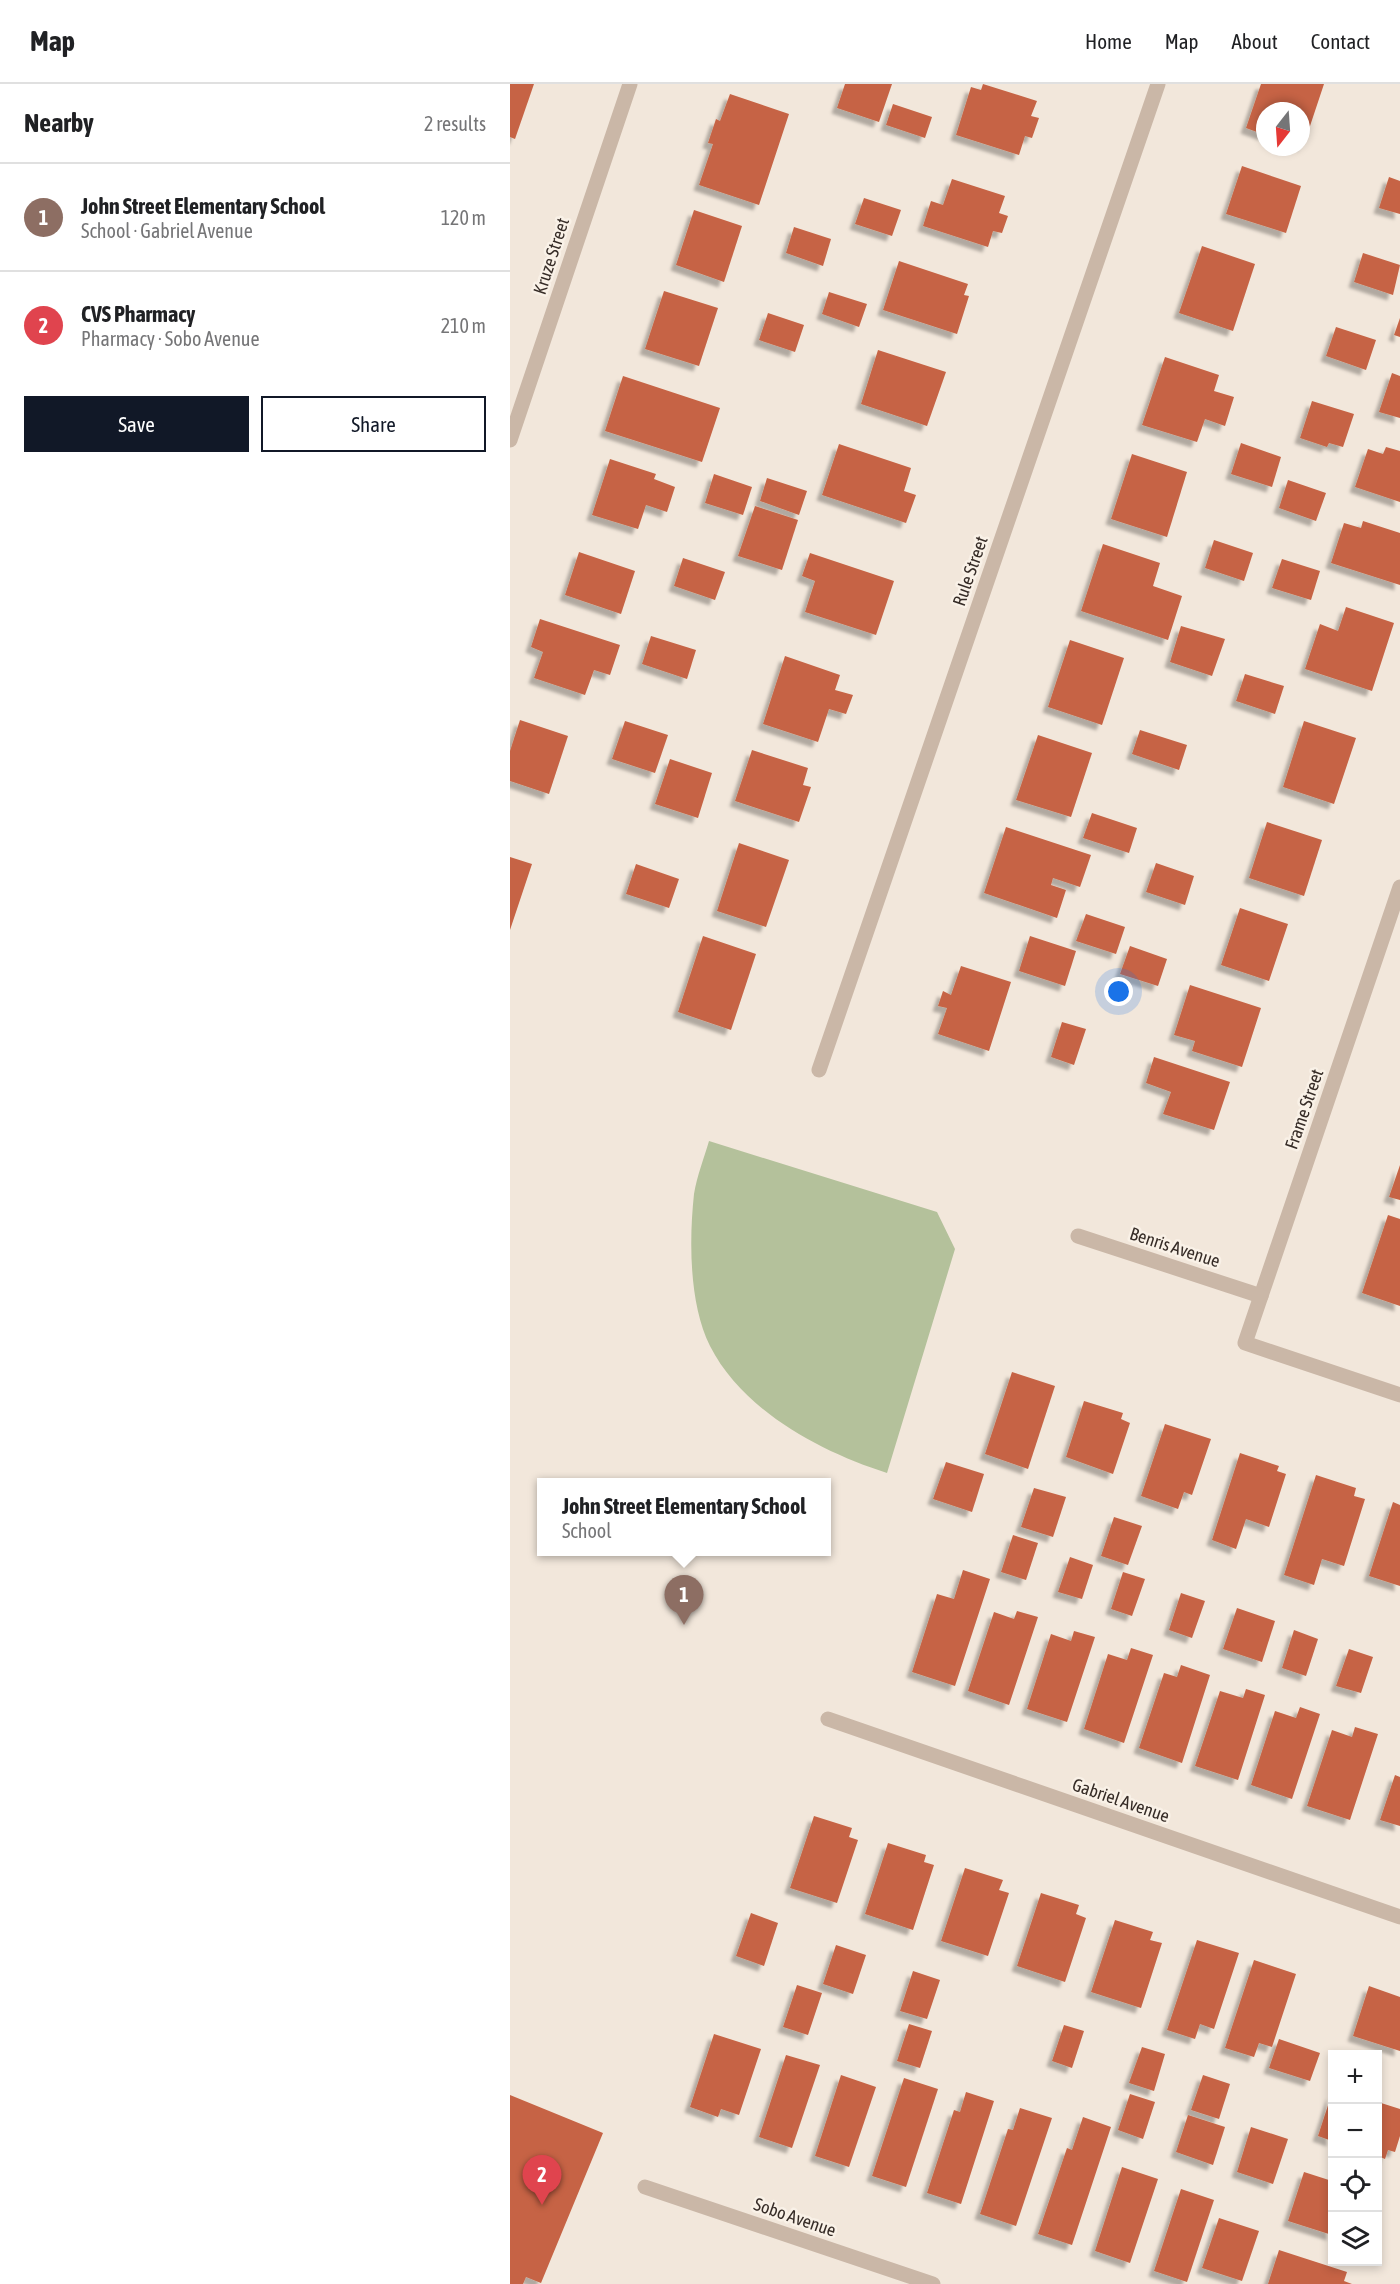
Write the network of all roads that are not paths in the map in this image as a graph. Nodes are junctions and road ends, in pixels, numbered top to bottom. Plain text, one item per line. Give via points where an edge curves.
1 (630, 84) edge
2 (1158, 84) edge
3 (510, 440) edge
4 (1400, 887) edge
5 (819, 1070) dead end
6 (1078, 1236) dead end
7 (1261, 1296) junction
8 (1400, 1395) edge
9 (828, 1719) dead end
10 (1400, 1917) edge
11 (645, 2187) dead end
12 (933, 2284) edge

1 - 3 street, Kruze Street
2 - 5 street, Rule Street
4 - 7 street, Frame Street
6 - 7 street, Benris Avenue
7 - 8 street, Frame Street via 1245,1343
9 - 10 street, Gabriel Avenue
11 - 12 street, Sobo Avenue

